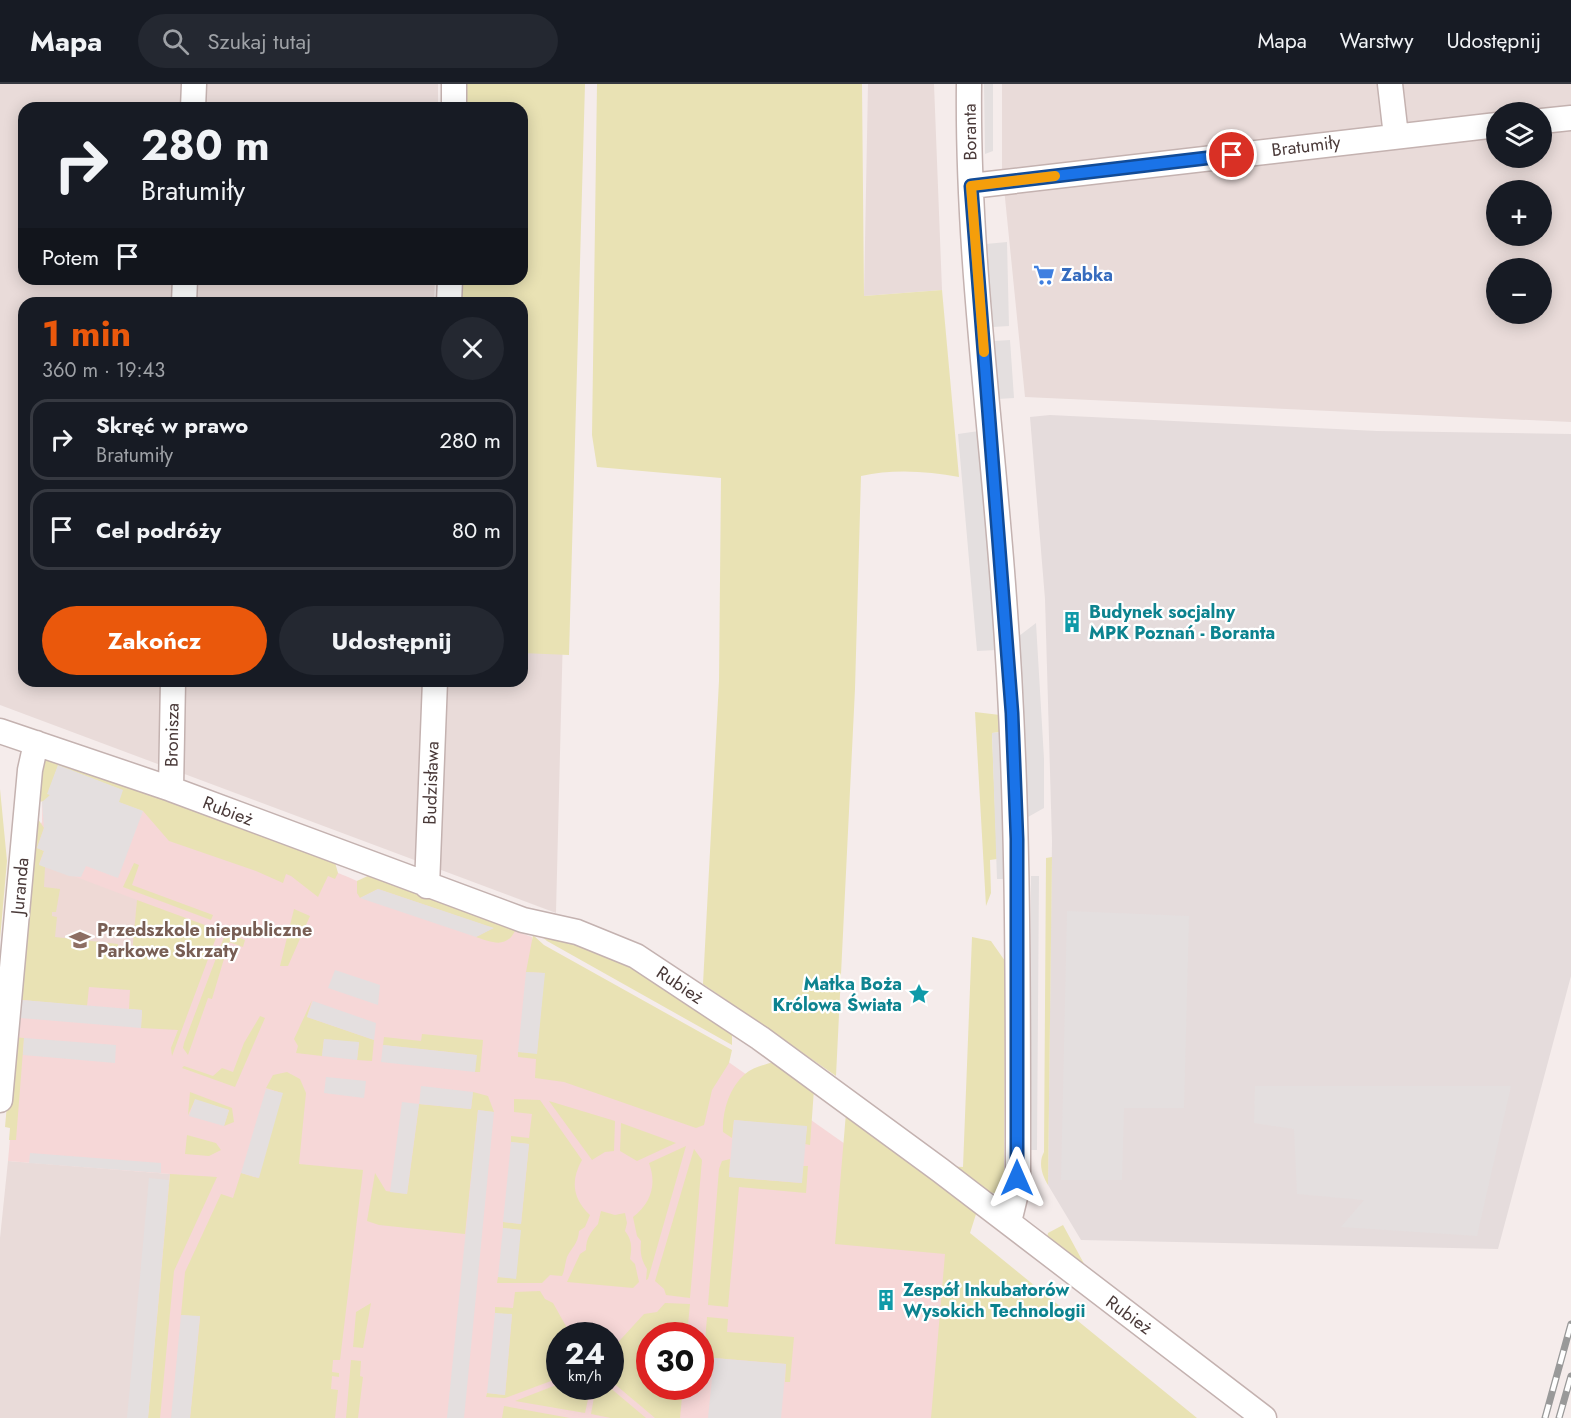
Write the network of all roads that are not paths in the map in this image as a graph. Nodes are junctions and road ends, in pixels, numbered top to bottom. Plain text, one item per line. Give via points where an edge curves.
1 (194, 84) edge
2 (454, 84) edge
3 (969, 84) edge
4 (1390, 84) edge
5 (193, 102) edge
6 (454, 102) edge
7 (1571, 118) edge
8 (1552, 120) edge
9 (1486, 126) edge
10 (1396, 136) junction
11 (971, 186) junction
12 (173, 687) edge
13 (435, 687) edge
14 (0, 731) edge
15 (36, 743) junction
16 (171, 789) junction
17 (427, 886) junction
18 (0, 1100) edge
19 (1009, 1222) junction
20 (1264, 1418) edge

1 - 5 street
2 - 6 street
3 - 11 street, Boranta
4 - 10 street
7 - 8 street
9 - 10 street, Bratumiły
10 - 11 street, Bratumiły
11 - 19 street, Boranta via 1004,598 1017,839 1017,1185
12 - 16 street, Bronisza
13 - 17 street, Budzisława
14 - 15 street, Rubież
15 - 16 street, Rubież
15 - 18 street, Juranda via 30,770
16 - 17 street, Rubież
17 - 19 street, Rubież via 523,920 577,932 636,956 760,1038
19 - 20 street, Rubież

